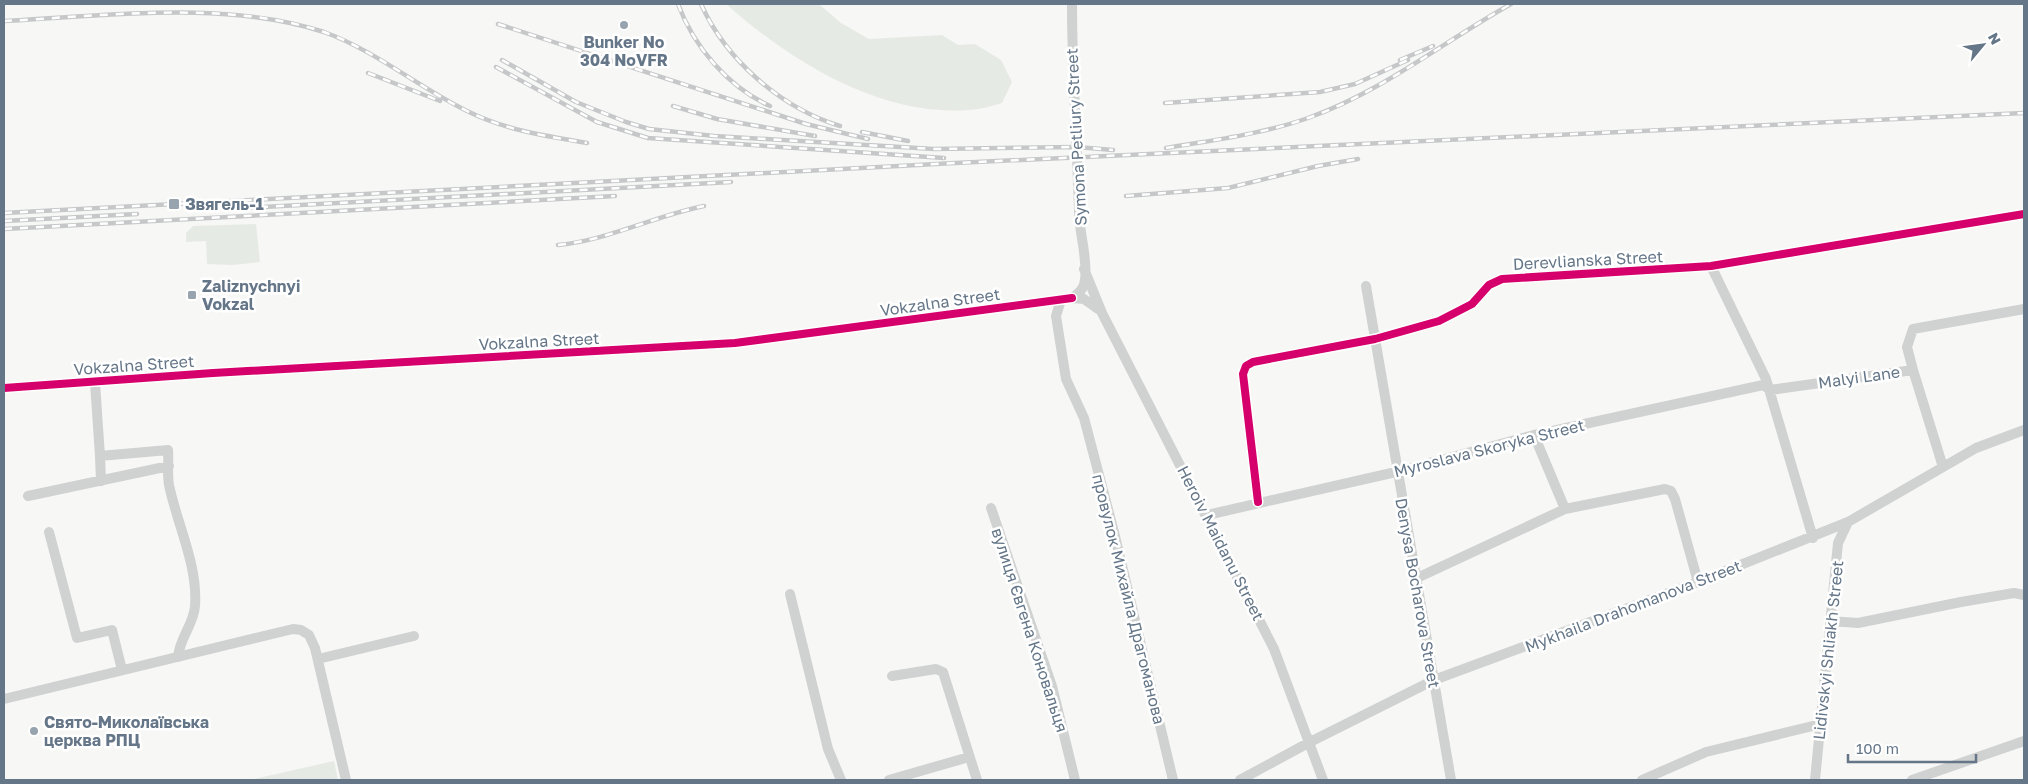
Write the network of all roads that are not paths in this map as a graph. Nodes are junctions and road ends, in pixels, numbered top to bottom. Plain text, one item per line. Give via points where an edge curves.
1 (1072, 4) edge
2 (2024, 214) edge
3 (1711, 266) junction
4 (1084, 269) junction
5 (1366, 286) dead end
6 (1072, 298) junction
7 (1061, 300) junction
8 (2024, 310) edge
9 (1102, 313) junction
10 (1375, 339) junction
11 (1913, 370) junction
12 (95, 383) junction
13 (4, 388) edge
14 (1770, 390) junction
15 (2024, 430) edge
16 (1534, 435) junction
17 (100, 456) junction
18 (169, 466) junction
19 (1943, 467) junction
20 (1396, 472) junction
21 (101, 480) junction
22 (28, 496) dead end
23 (1258, 502) junction
24 (991, 508) dead end
25 (1565, 509) junction
26 (1207, 515) junction
27 (1848, 522) junction
28 (49, 532) dead end
29 (1813, 538) junction
30 (1417, 578) junction
31 (1698, 582) junction
32 (790, 594) dead end
33 (2024, 595) edge
34 (1830, 621) junction
35 (414, 636) dead end
36 (178, 657) junction
37 (318, 659) junction
38 (122, 670) junction
39 (892, 676) dead end
40 (1434, 680) junction
41 (4, 699) edge
42 (1820, 724) junction
43 (2024, 741) edge
44 (1310, 742) junction
45 (969, 757) junction
46 (346, 780) edge
47 (841, 780) edge
48 (889, 780) edge
49 (977, 780) edge
50 (1076, 780) edge
51 (1173, 780) edge
52 (1240, 780) edge
53 (1323, 780) edge
54 (1451, 780) edge
55 (1642, 780) edge
56 (1815, 780) edge
57 (1912, 780) edge

1 - 4 street, Symona Petliury Street via 1072,74
2 - 3 street, Derevlianska Street
3 - 10 street, Derevlianska Street via 1496,280 1472,304 1439,321
3 - 14 street
4 - 6 street via 1081,291
4 - 9 street, Heroiv Maidanu Street
5 - 10 street, Denysa Bocharova Street
6 - 7 street, Vokzalna Street
6 - 9 street via 1084,299
7 - 12 street, Vokzalna Street via 735,343 213,373
7 - 51 street, провулок Михайла Драгоманова via 1056,316 1066,379 1084,418 1137,623
8 - 11 street, Malyi Lane via 1913,329 1907,347
9 - 26 street, Heroiv Maidanu Street
10 - 20 street, Denysa Bocharova Street
10 - 23 street, Derevlianska Street via 1267,358 1246,366 1243,374
11 - 14 street, Malyi Lane
11 - 19 street
12 - 13 street, Vokzalna Street
12 - 17 street
14 - 16 street, Myroslava Skoryka Street via 1763,385
14 - 29 street
15 - 19 street, Mykhaila Drahomanova Street via 1976,448
16 - 20 street, Myroslava Skoryka Street
16 - 25 street
17 - 18 street via 168,450
17 - 21 street
18 - 21 street
18 - 36 street via 169,484 190,558 195,606 178,648
19 - 27 street, Mykhaila Drahomanova Street
20 - 23 street, Myroslava Skoryka Street
20 - 30 street, Denysa Bocharova Street
21 - 22 street
23 - 26 street, Myroslava Skoryka Street
24 - 50 street, вулиця Євгена Коновальця via 1052,686
25 - 30 street
25 - 31 street via 1665,489 1671,491
26 - 44 street, Heroiv Maidanu Street via 1274,649
27 - 29 street, Mykhaila Drahomanova Street
27 - 34 street, Lidivskyi Shliakh Street via 1838,543
28 - 38 street via 76,638 112,630
29 - 31 street, Mykhaila Drahomanova Street
30 - 40 street, Denysa Bocharova Street
31 - 40 street, Mykhaila Drahomanova Street
32 - 47 street via 828,750
33 - 34 street via 1961,602 1858,623
34 - 42 street, Lidivskyi Shliakh Street
35 - 37 street
36 - 37 street via 293,629 309,635
36 - 38 street
37 - 46 street
38 - 41 street
39 - 45 street via 936,669 944,672
40 - 44 street, Mykhaila Drahomanova Street
40 - 54 street, Denysa Bocharova Street
42 - 55 street via 1706,752
42 - 56 street, Lidivskyi Shliakh Street
43 - 57 street
44 - 52 street, Mykhaila Drahomanova Street
44 - 53 street, Heroiv Maidanu Street
45 - 48 street
45 - 49 street

